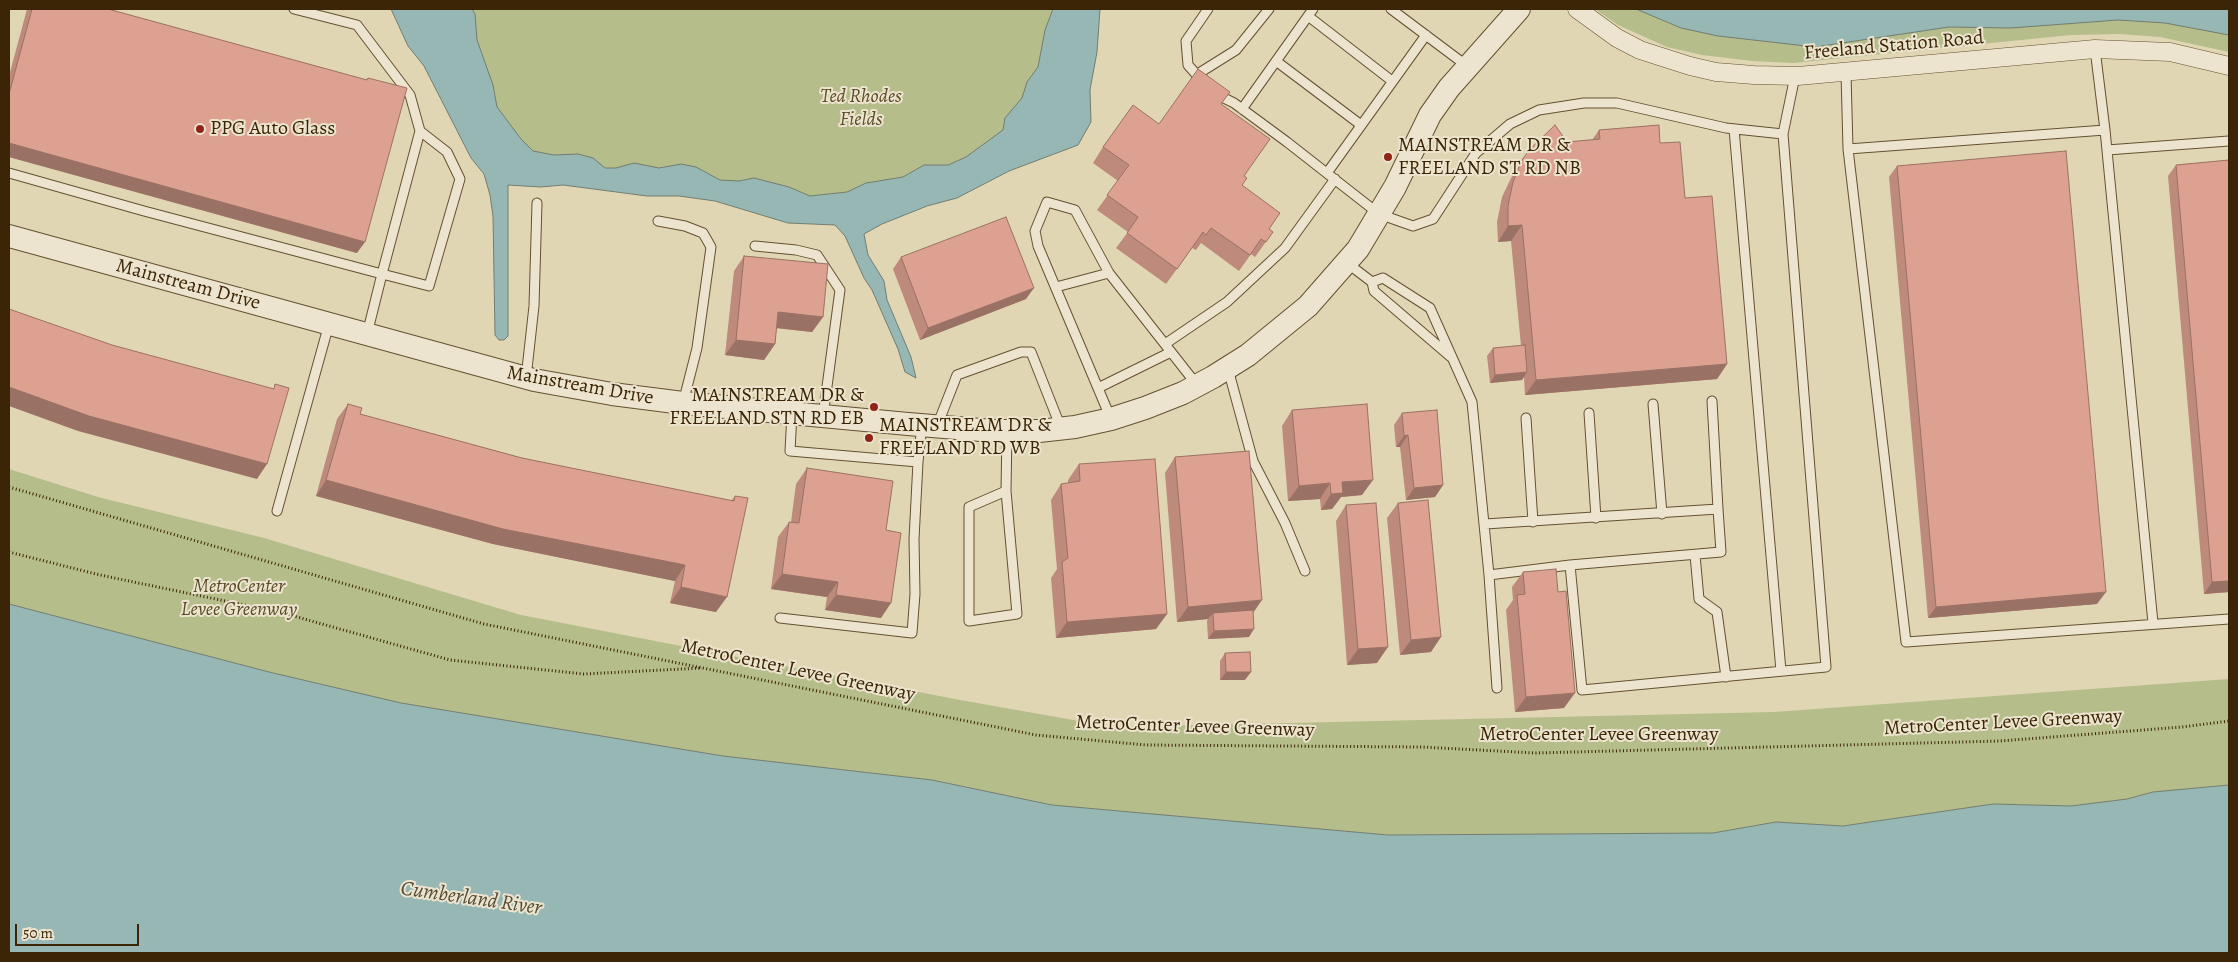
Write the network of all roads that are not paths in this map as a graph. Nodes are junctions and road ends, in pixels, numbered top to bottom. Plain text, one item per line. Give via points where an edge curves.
1 (294, 9) edge
2 (1208, 9) edge
3 (1269, 9) edge
4 (1391, 9) edge
5 (1519, 9) edge
6 (1577, 9) edge
7 (1311, 12) edge
8 (1426, 35) junction
9 (2096, 48) junction
10 (1276, 61) junction
11 (1468, 66) junction
12 (2229, 66) edge
13 (1846, 73) junction
14 (1196, 75) junction
15 (1795, 76) junction
16 (1392, 81) junction
17 (1242, 109) junction
18 (1361, 125) junction
19 (1734, 129) junction
20 (2105, 130) junction
21 (420, 131) junction
22 (1783, 134) junction
23 (2229, 141) edge
24 (1848, 149) junction
25 (2107, 150) junction
26 (9, 173) edge
27 (1331, 176) junction
28 (537, 203) dead end
29 (1379, 214) junction
30 (658, 221) dead end
31 (9, 236) edge
32 (755, 246) dead end
33 (1347, 262) junction
34 (1109, 273) junction
35 (382, 274) junction
36 (1372, 282) junction
37 (1056, 287) junction
38 (329, 324) junction
39 (367, 334) junction
40 (1165, 344) junction
41 (1171, 352) junction
42 (1451, 357) junction
43 (1228, 368) junction
44 (526, 378) junction
45 (1197, 386) junction
46 (1098, 388) junction
47 (1712, 402) dead end
48 (683, 403) junction
49 (1653, 404) dead end
50 (792, 413) junction
51 (1589, 413) dead end
52 (823, 416) junction
53 (1526, 418) dead end
54 (1111, 419) junction
55 (930, 426) junction
56 (1061, 428) junction
57 (1007, 431) junction
58 (918, 462) junction
59 (1006, 491) junction
60 (1718, 510) junction
61 (277, 511) dead end
62 (1662, 514) junction
63 (1596, 518) junction
64 (1533, 522) junction
65 (1485, 524) junction
66 (1695, 555) junction
67 (1570, 565) junction
68 (1305, 571) dead end
69 (1489, 575) junction
70 (780, 618) dead end
71 (2229, 619) edge
72 (2153, 623) junction
73 (1782, 672) junction
74 (1726, 677) junction
75 (1497, 688) dead end

1 - 21 lane via 357,25 410,95
2 - 14 lane via 1186,41 1188,66
3 - 14 lane via 1236,50
4 - 8 lane
5 - 11 street, Mainstream Drive
6 - 15 street, Freeland Station Road via 1618,38 1665,59 1716,72
7 - 10 lane
7 - 16 lane
8 - 11 lane
8 - 16 lane
9 - 12 street, Freeland Station Road via 2170,52
9 - 13 street, Freeland Station Road
9 - 20 lane
10 - 17 lane
10 - 18 lane
11 - 29 street, Mainstream Drive via 1430,115
13 - 15 street, Freeland Station Road
13 - 24 lane
14 - 17 lane via 1210,90
15 - 22 lane
16 - 18 lane
17 - 27 lane
18 - 27 lane
19 - 22 lane
19 - 29 lane via 1617,103 1584,102 1539,110 1510,124 1476,153 1433,219 1413,226
19 - 73 lane
20 - 24 lane
20 - 25 lane
21 - 35 lane
21 - 35 lane via 447,152 460,179 429,286
22 - 73 lane via 1826,668
23 - 25 lane
24 - 72 lane via 1906,642
25 - 72 lane
26 - 35 lane
27 - 29 lane
27 - 40 lane via 1286,248 1227,302
28 - 44 lane via 534,306
29 - 33 street, Mainstream Drive
30 - 48 lane via 703,233 711,247 698,348
31 - 38 street, Mainstream Drive
32 - 52 lane via 817,255 840,290
33 - 36 lane
33 - 43 street, Mainstream Drive via 1308,306 1280,331
34 - 37 lane
34 - 37 lane via 1075,210 1047,202 1034,230
34 - 40 lane
35 - 39 lane
36 - 42 lane via 1374,291
36 - 42 lane via 1383,278 1430,308
37 - 46 lane
38 - 39 street, Mainstream Drive
38 - 61 lane
39 - 44 street, Mainstream Drive
40 - 41 lane
41 - 45 lane
41 - 46 lane
42 - 65 lane via 1472,402
43 - 45 street, Mainstream Drive
43 - 68 lane via 1253,461
44 - 48 street, Mainstream Drive
45 - 54 street, Mainstream Drive
46 - 54 lane
47 - 60 lane
48 - 50 street, Mainstream Drive
49 - 62 lane
50 - 52 street, Mainstream Drive
50 - 58 lane via 790,451
51 - 63 lane
52 - 55 street, Mainstream Drive
53 - 64 lane
54 - 56 street, Mainstream Drive
55 - 56 lane via 957,375 1021,352 1031,352
55 - 57 street, Mainstream Drive
55 - 58 lane
56 - 57 street, Mainstream Drive
57 - 59 lane
58 - 70 lane via 912,633
59 - 59 lane via 969,507 969,621 1018,614
60 - 62 lane
60 - 66 lane via 1721,552
62 - 63 lane
63 - 64 lane
64 - 65 lane
65 - 69 lane
66 - 67 lane
66 - 74 lane via 1699,599 1717,612
67 - 69 lane
67 - 74 lane via 1582,690
69 - 75 lane
71 - 72 lane
73 - 74 lane

